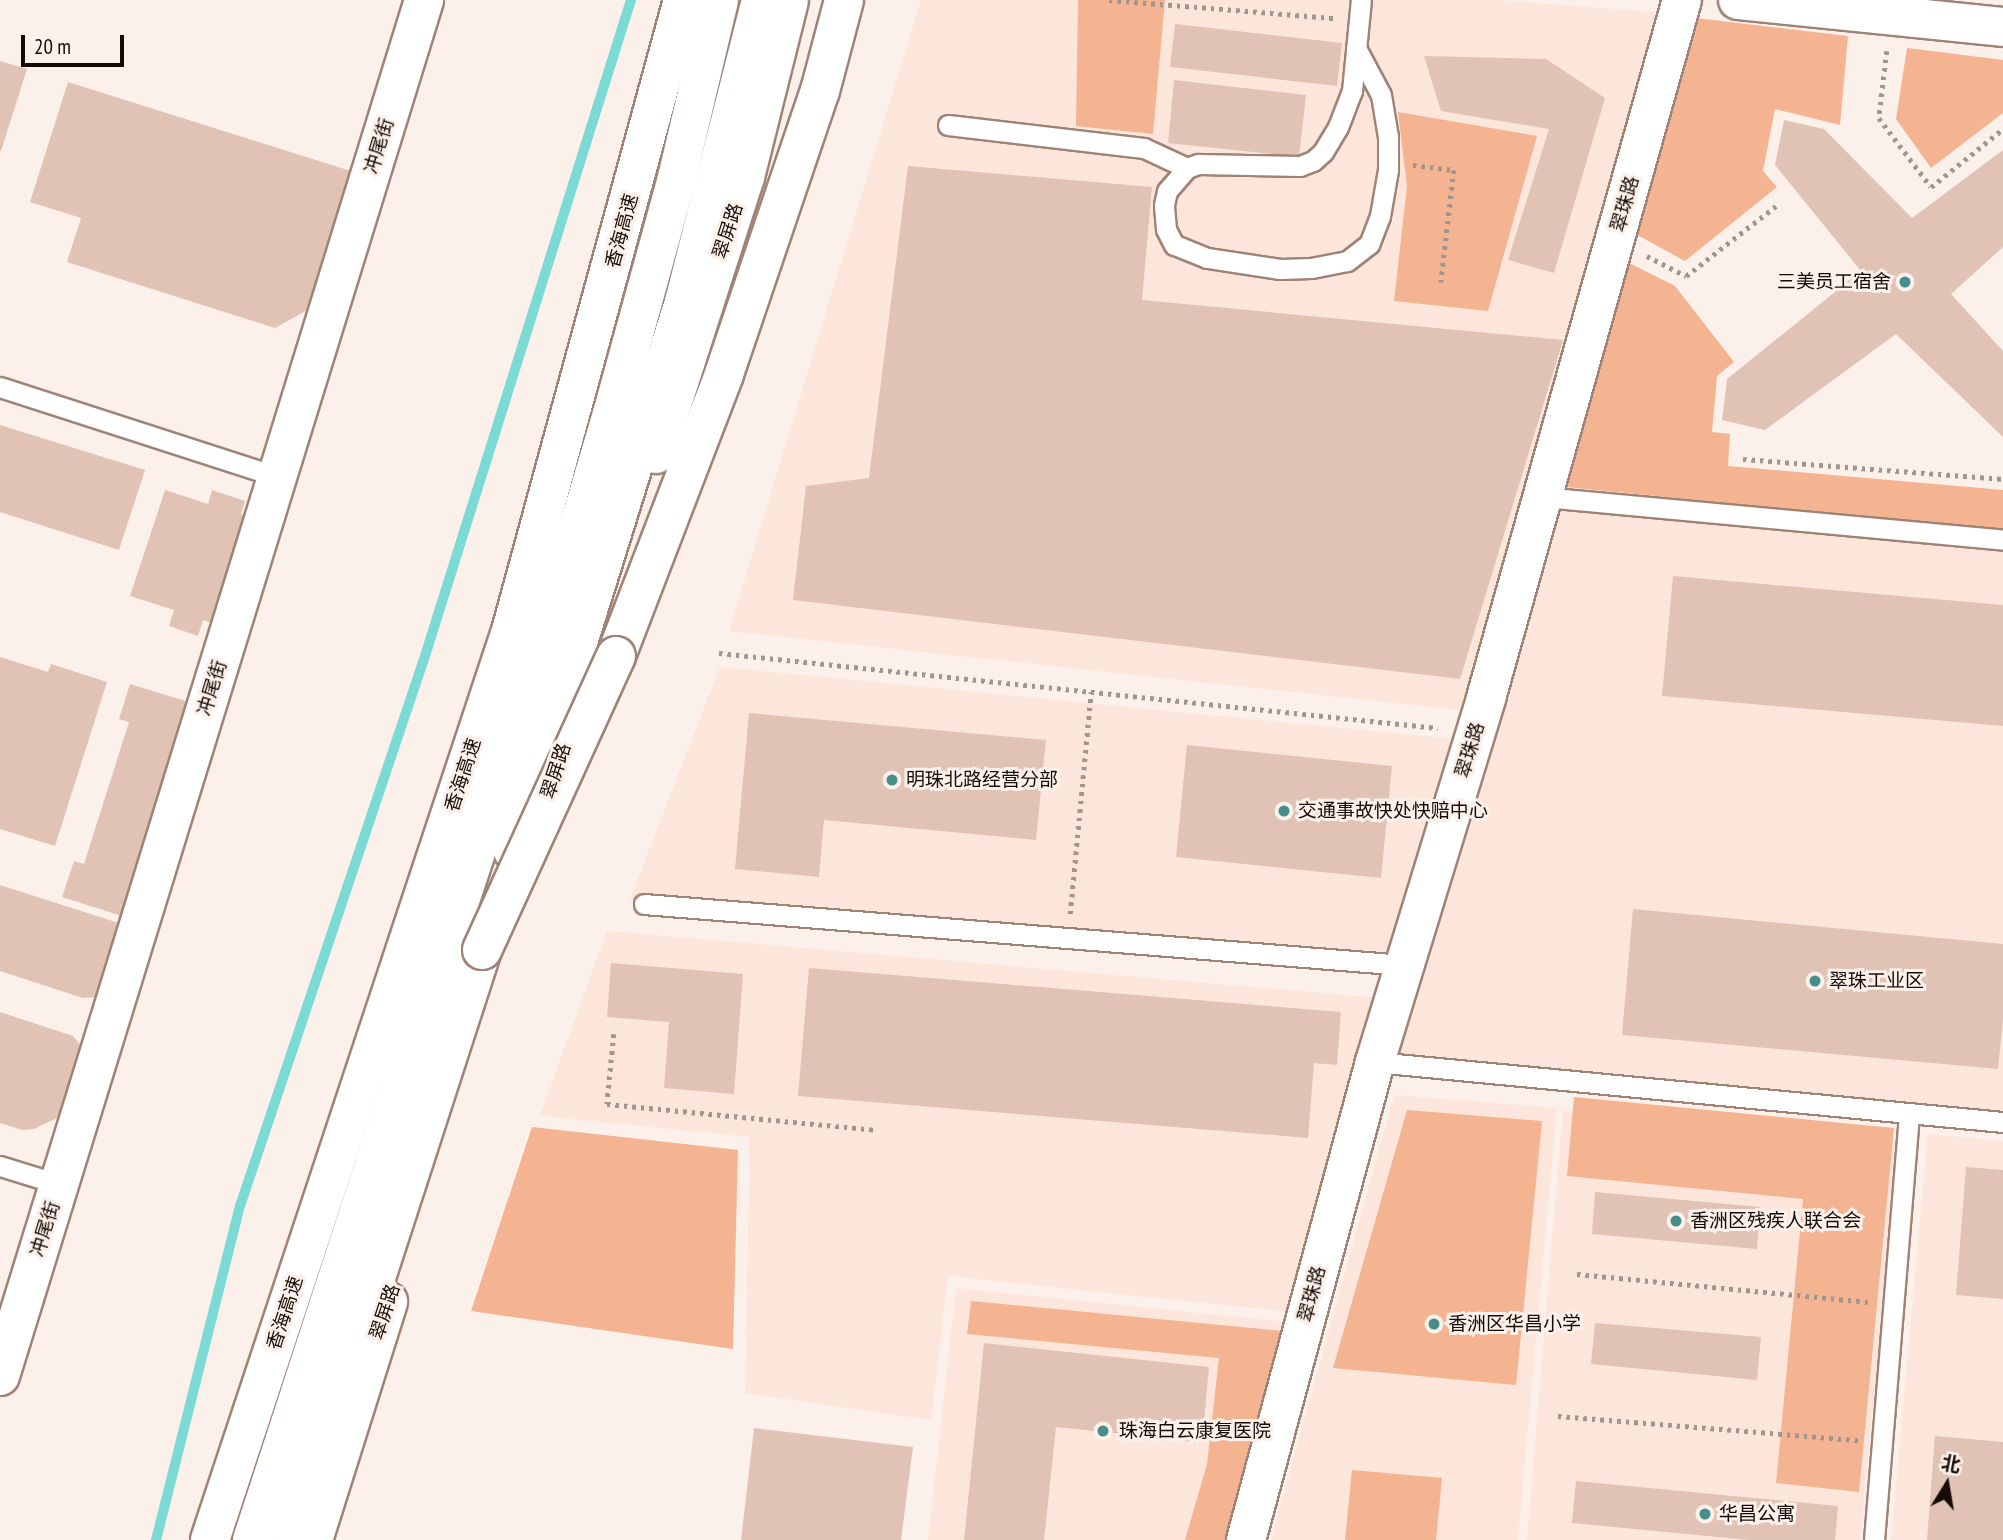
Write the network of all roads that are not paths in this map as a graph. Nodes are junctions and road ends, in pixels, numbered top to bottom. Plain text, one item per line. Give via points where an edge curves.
1 (424, 0) edge
2 (683, 0) edge
3 (719, 0) edge
4 (761, 0) edge
5 (789, 0) edge
6 (844, 0) edge
7 (1361, 0) edge
8 (1682, 0) edge
9 (1738, 0) edge
10 (2003, 27) edge
11 (1356, 48) junction
12 (948, 125) dead end
13 (1187, 168) junction
14 (0, 387) edge
15 (278, 477) junction
16 (1543, 497) junction
17 (2003, 540) edge
18 (644, 904) dead end
19 (482, 950) junction
20 (1404, 965) junction
21 (1375, 1062) junction
22 (1909, 1113) junction
23 (2003, 1122) edge
24 (0, 1166) edge
25 (58, 1184) junction
26 (0, 1376) edge
27 (210, 1540) edge
28 (251, 1540) edge
29 (291, 1540) edge
30 (313, 1540) edge
31 (1246, 1540) edge
32 (1874, 1540) edge

1 - 15 main road, 冲尾街
2 - 27 main road, 香海高速 via 511,631
3 - 28 main road via 673,191 545,640
4 - 19 main road, bridge via 684,302
5 - 30 main road, 翠屏路 via 745,177
6 - 19 main road, bridge via 820,91 724,374 616,656
7 - 11 lane
8 - 16 main road, 翠珠路
9 - 10 main road
11 - 13 lane via 1356,73 1346,110 1313,162
11 - 13 lane via 1381,95 1388,163 1380,216 1369,244 1347,261 1311,268 1244,265 1186,253 1174,246 1166,229 1164,205 1173,181
12 - 13 lane via 1144,148
14 - 15 lane
15 - 25 main road, 冲尾街
16 - 17 lane
16 - 20 main road, 翠珠路
18 - 20 lane
19 - 29 main road
20 - 21 main road, 翠珠路
21 - 22 lane
21 - 31 main road, 翠珠路
22 - 23 lane
22 - 32 lane
24 - 25 lane
25 - 26 main road, 冲尾街

